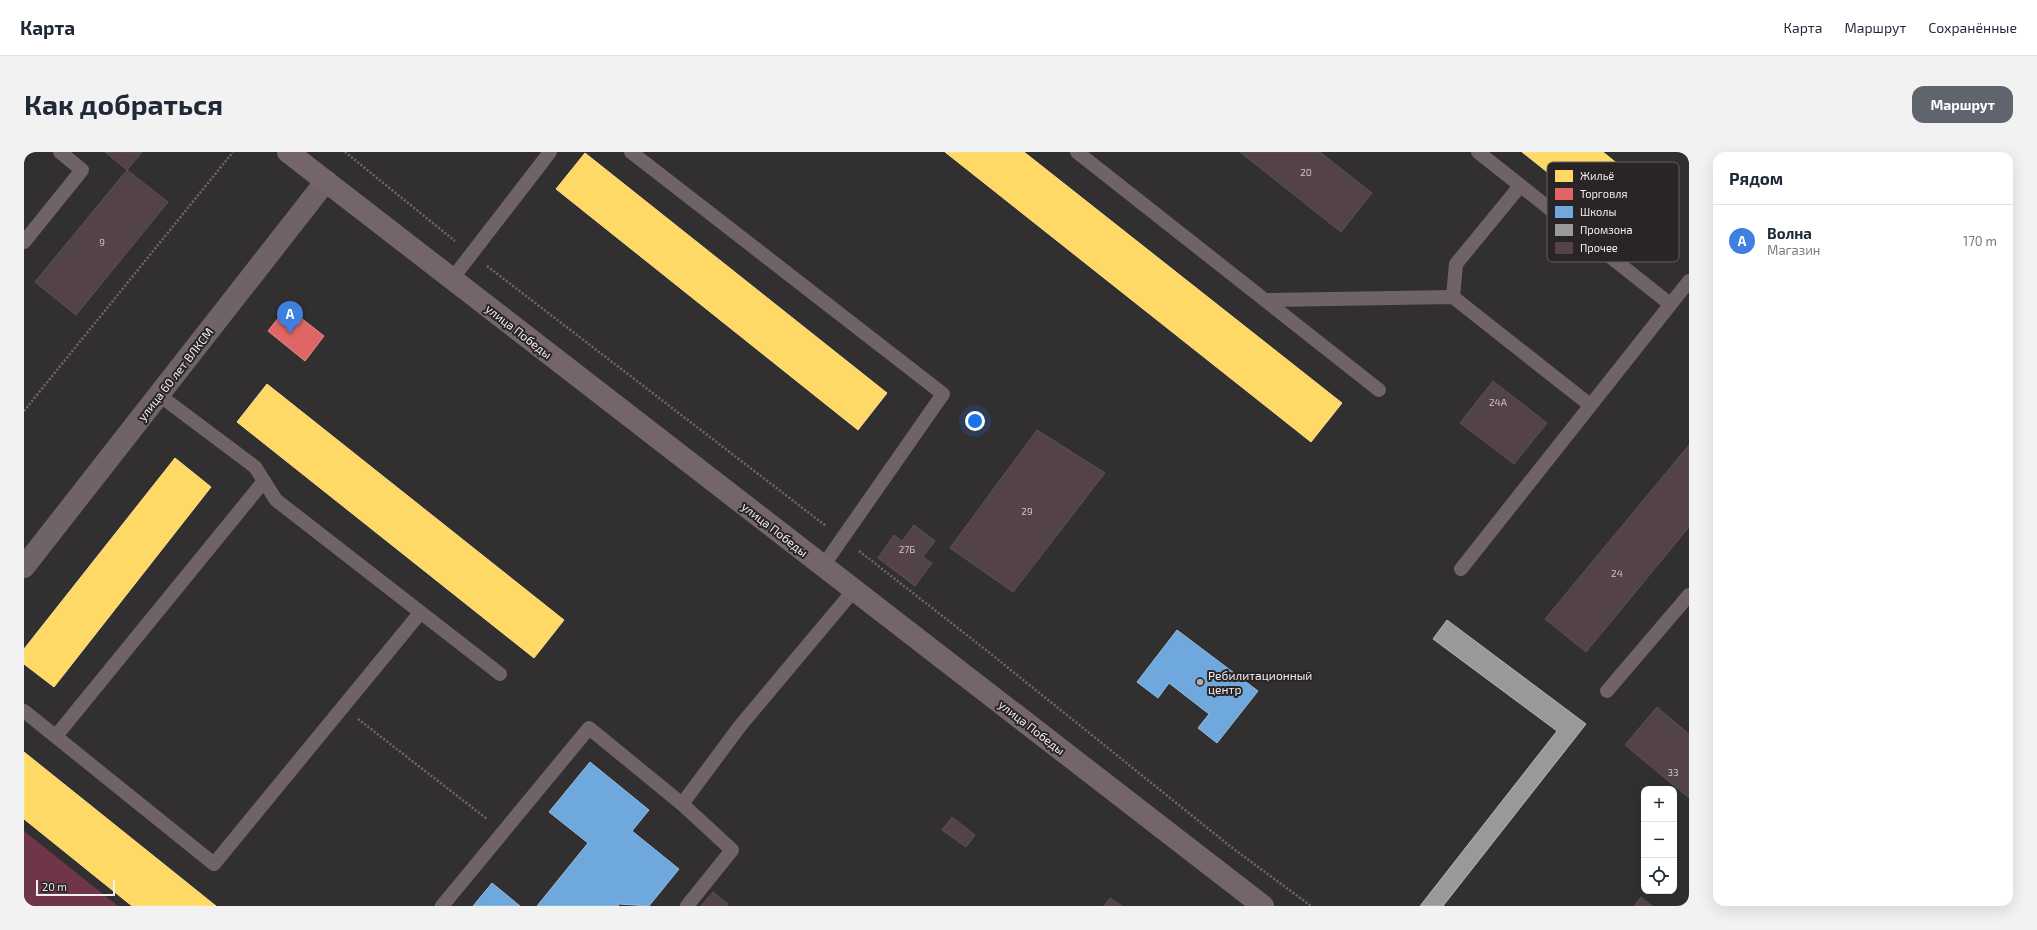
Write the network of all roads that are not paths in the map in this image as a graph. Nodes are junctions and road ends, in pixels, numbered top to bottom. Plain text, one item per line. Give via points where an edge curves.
1 (60, 152) edge
2 (550, 152) edge
3 (631, 152) edge
4 (1077, 152) edge
5 (1478, 152) edge
6 (297, 155) edge
7 (326, 181) junction
8 (1520, 186) junction
9 (1547, 207) edge
10 (24, 242) edge
11 (1617, 262) edge
12 (452, 279) junction
13 (1689, 282) edge
14 (1453, 297) junction
15 (1265, 300) junction
16 (1670, 304) junction
17 (1379, 390) dead end
18 (159, 394) junction
19 (1590, 405) junction
20 (264, 481) junction
21 (823, 566) junction
22 (24, 567) edge
23 (1461, 569) dead end
24 (854, 590) junction
25 (1689, 595) edge
26 (420, 612) junction
27 (500, 674) dead end
28 (1607, 691) dead end
29 (24, 710) edge
30 (56, 736) junction
31 (682, 804) junction
32 (442, 906) edge
33 (687, 906) edge
34 (1263, 906) edge

1 - 10 lane via 82,170
2 - 12 lane
3 - 21 lane via 943,394
4 - 15 lane
5 - 8 lane
6 - 7 street, улица Победы
7 - 12 street, улица Победы
7 - 18 street, улица 60 лет ВЛКСМ
8 - 9 lane
8 - 14 lane via 1456,264
11 - 16 lane
12 - 21 street, улица Победы
13 - 16 lane
14 - 15 lane
14 - 19 lane
15 - 17 lane
16 - 19 lane
18 - 20 lane via 255,467
18 - 22 street, улица 60 лет ВЛКСМ
19 - 23 lane
20 - 26 lane via 276,500
20 - 30 lane
21 - 24 street, улица Победы
24 - 31 lane via 740,726
24 - 34 street, улица Победы
25 - 28 lane
26 - 27 lane
26 - 30 lane via 214,864
29 - 30 lane
31 - 32 lane via 589,728
31 - 33 lane via 732,850

